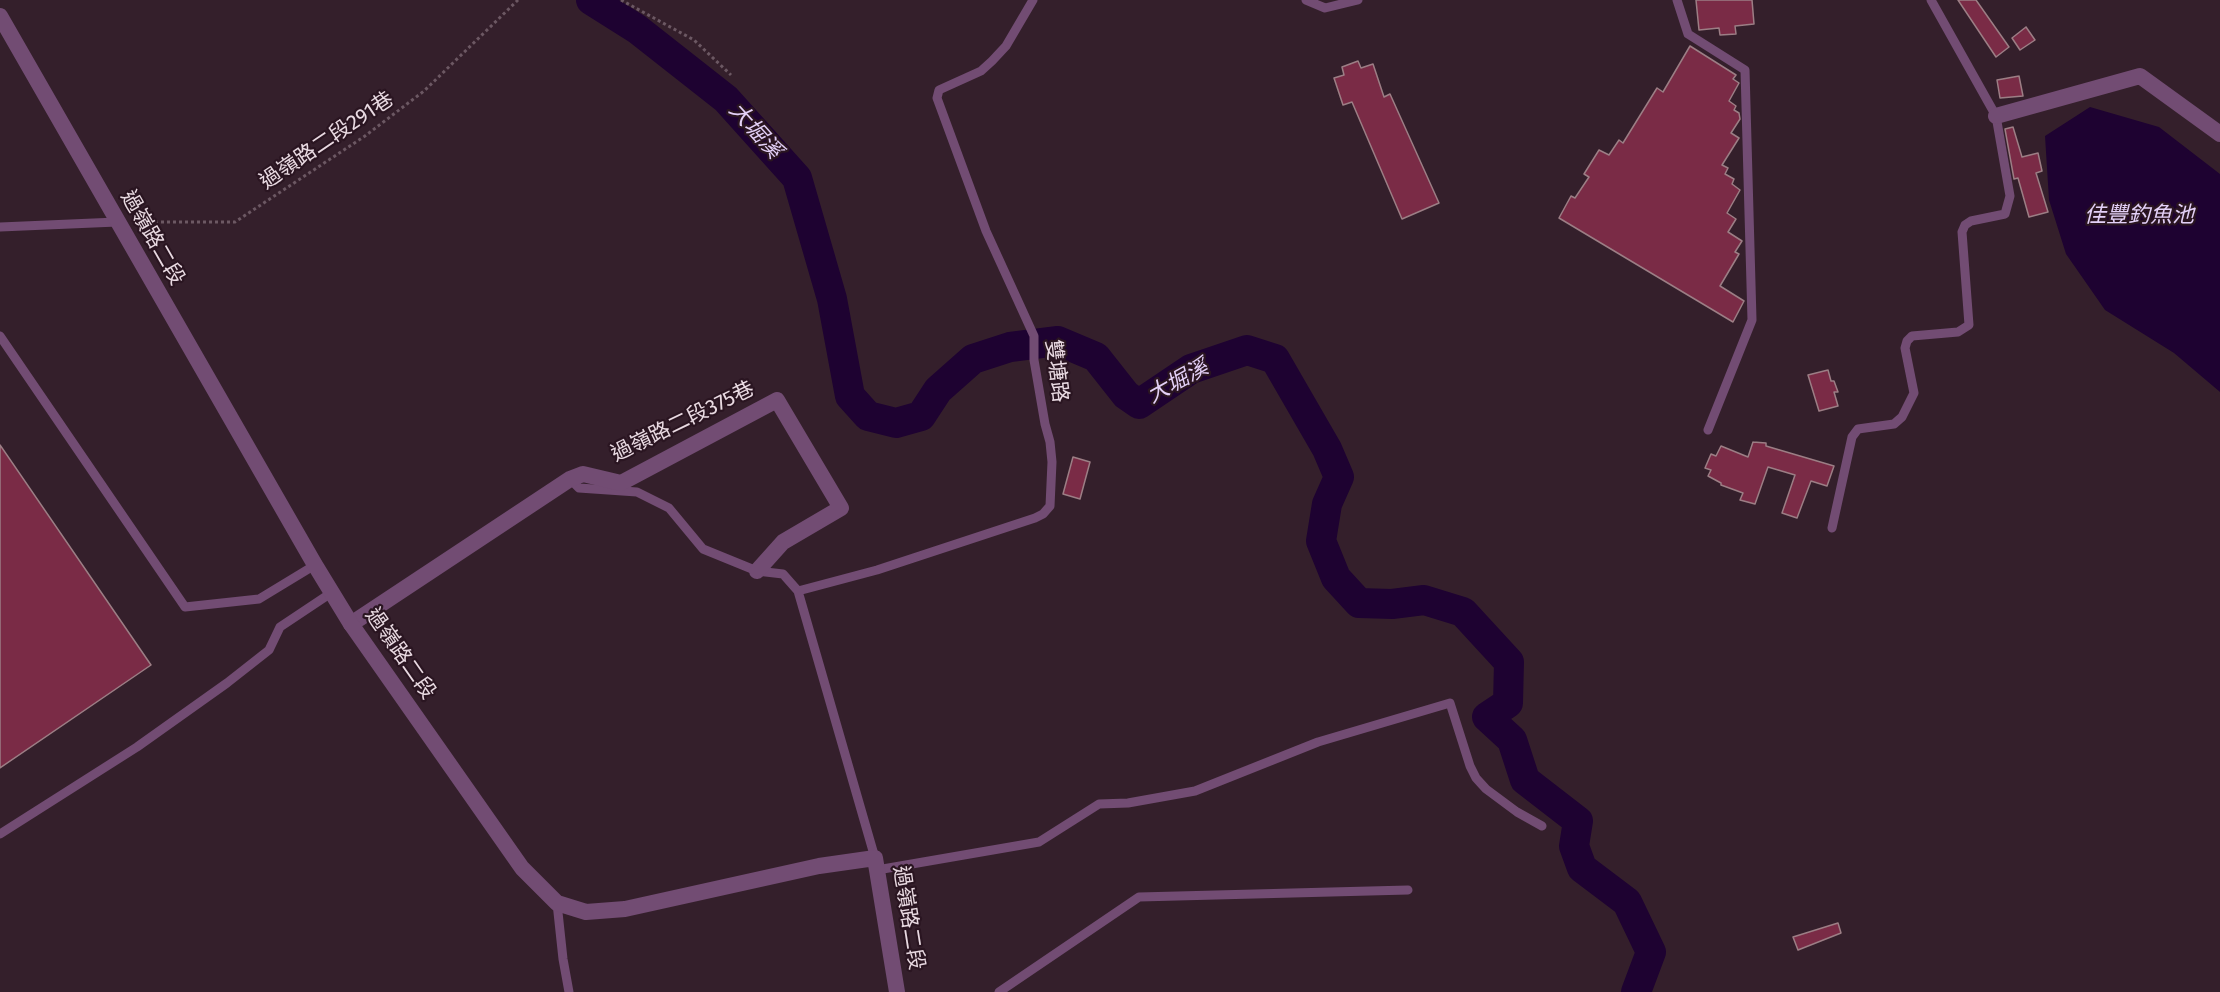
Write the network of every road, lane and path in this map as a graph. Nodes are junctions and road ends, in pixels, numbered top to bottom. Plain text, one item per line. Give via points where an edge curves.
1 (518, 0) edge
2 (621, 0) edge
3 (1033, 0) edge
4 (1306, 0) edge
5 (1358, 0) edge
6 (1677, 0) edge
7 (1931, 0) edge
8 (0, 16) edge
9 (731, 75) dead end
10 (1996, 116) junction
11 (2220, 134) edge
12 (117, 222) junction
13 (0, 227) edge
14 (0, 336) edge
15 (1708, 430) dead end
16 (570, 479) junction
17 (1832, 528) dead end
18 (315, 566) junction
19 (757, 571) junction
20 (798, 591) junction
21 (332, 593) junction
22 (351, 624) junction
23 (1542, 826) dead end
24 (0, 834) edge
25 (876, 864) junction
26 (1408, 890) dead end
27 (557, 903) junction
28 (569, 992) edge
29 (897, 992) edge
30 (999, 992) edge

1 - 12 path, 過嶺路二段291巷 via 424,92 235,222
2 - 9 path via 694,40
3 - 20 lane, 雙塘路 via 1012,37 992,61 981,71 939,90 937,98 986,231 1034,336 1034,360 1052,462 1050,506 1043,514 877,570
4 - 5 lane via 1325,8
6 - 15 lane via 1688,34 1745,70 1752,320
7 - 10 lane
8 - 12 street, 過嶺路二段
10 - 11 street via 2140,76
10 - 17 lane via 2010,196 2005,214 1971,221 1962,232 1969,324 1958,332 1912,336 1907,342 1914,393 1894,424 1858,429 1852,437
12 - 13 lane
12 - 18 street, 過嶺路二段
14 - 18 lane via 185,607 259,599
16 - 19 lane via 579,488 637,492 669,508 703,549
16 - 19 street, 過嶺路二段375巷 via 583,474 621,483 777,400 841,508 783,542
16 - 22 street
18 - 21 street, 過嶺路二段
19 - 20 lane via 783,574
20 - 25 lane
21 - 22 street, 過嶺路二段
21 - 24 lane via 280,627 269,650 227,683 137,747
22 - 27 street, 過嶺路二段 via 522,868
23 - 25 lane via 1517,812 1476,778 1450,703 1318,742 1195,791 1099,804 1039,842
25 - 27 street, 過嶺路二段 via 819,867 625,909 586,912
25 - 29 street, 過嶺路二段
26 - 30 lane via 1138,897
27 - 28 lane

